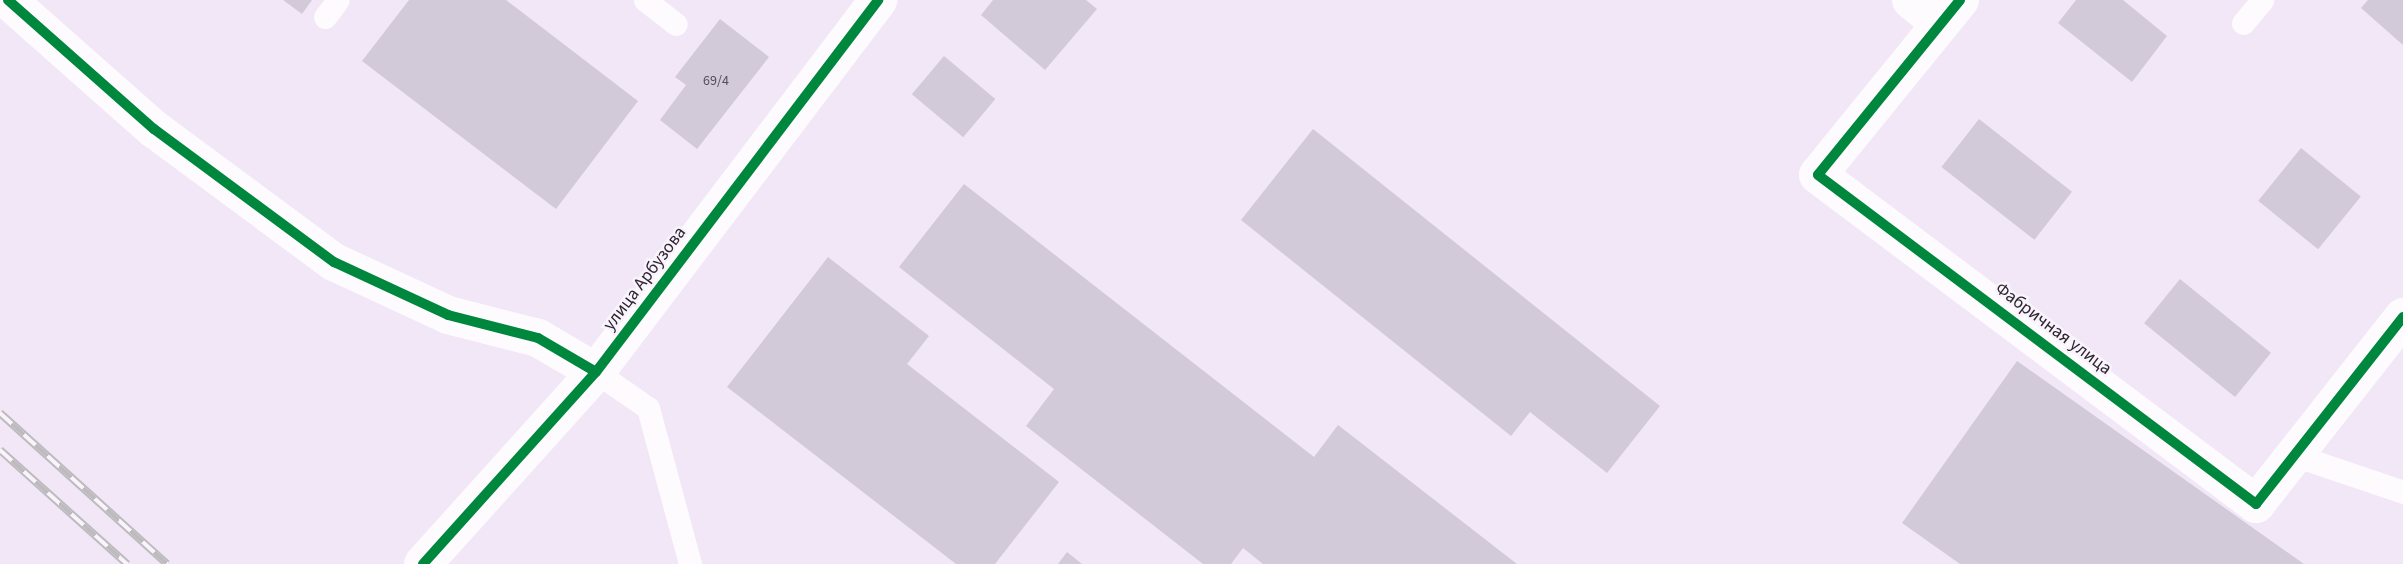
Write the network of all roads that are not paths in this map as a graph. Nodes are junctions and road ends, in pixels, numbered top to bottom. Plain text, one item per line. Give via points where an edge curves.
1 (645, 0) edge
2 (878, 0) edge
3 (1911, 0) edge
4 (2262, 0) edge
5 (31, 8) edge
6 (1951, 12) edge
7 (2243, 23) dead end
8 (676, 24) dead end
9 (2403, 317) edge
10 (596, 372) junction
11 (2294, 455) junction
12 (2403, 492) edge
13 (423, 564) edge
14 (690, 564) edge

1 - 8 lane
2 - 10 street, улица Арбузова
3 - 6 street, Фабричная улица
4 - 7 lane
5 - 10 street via 154,129 334,262 448,315 538,338
6 - 11 street, Фабричная улица via 1818,175 2256,504
9 - 11 street, Фабричная улица
10 - 13 street, улица Арбузова
10 - 14 lane via 649,408
11 - 12 lane

